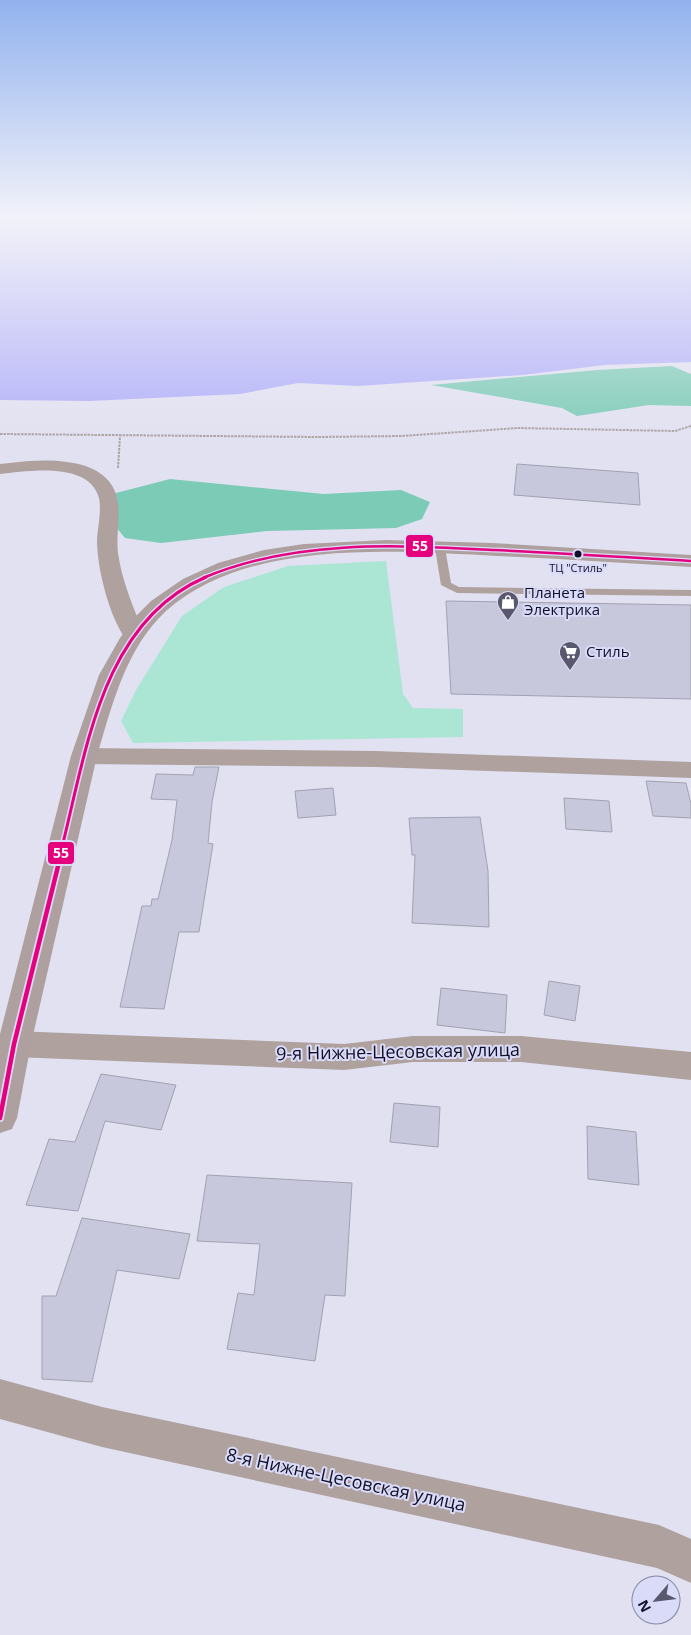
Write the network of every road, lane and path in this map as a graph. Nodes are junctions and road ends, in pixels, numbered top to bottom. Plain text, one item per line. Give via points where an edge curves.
1 (691, 426) edge
2 (0, 434) edge
3 (0, 468) edge
4 (440, 548) junction
5 (691, 561) edge
6 (691, 593) edge
7 (133, 633) junction
8 (84, 756) junction
9 (691, 770) edge
10 (14, 1044) junction
11 (691, 1066) edge
12 (0, 1118) edge
13 (0, 1399) edge
14 (691, 1561) edge

1 - 2 path via 675,431 518,428 392,436
3 - 7 street via 72,468 98,478 108,498 107,543 116,595
4 - 5 main road
4 - 6 lane via 446,585 450,589
4 - 7 main road via 332,549 284,553 246,562 182,588 158,606
7 - 8 main road via 114,669
8 - 9 street via 376,760
8 - 10 main road
10 - 11 street, 9-я Нижне-Цесовская улица via 344,1057 413,1049 521,1049
10 - 12 main road
13 - 14 street, 8-я Нижне-Цесовская улица via 102,1427 659,1547

